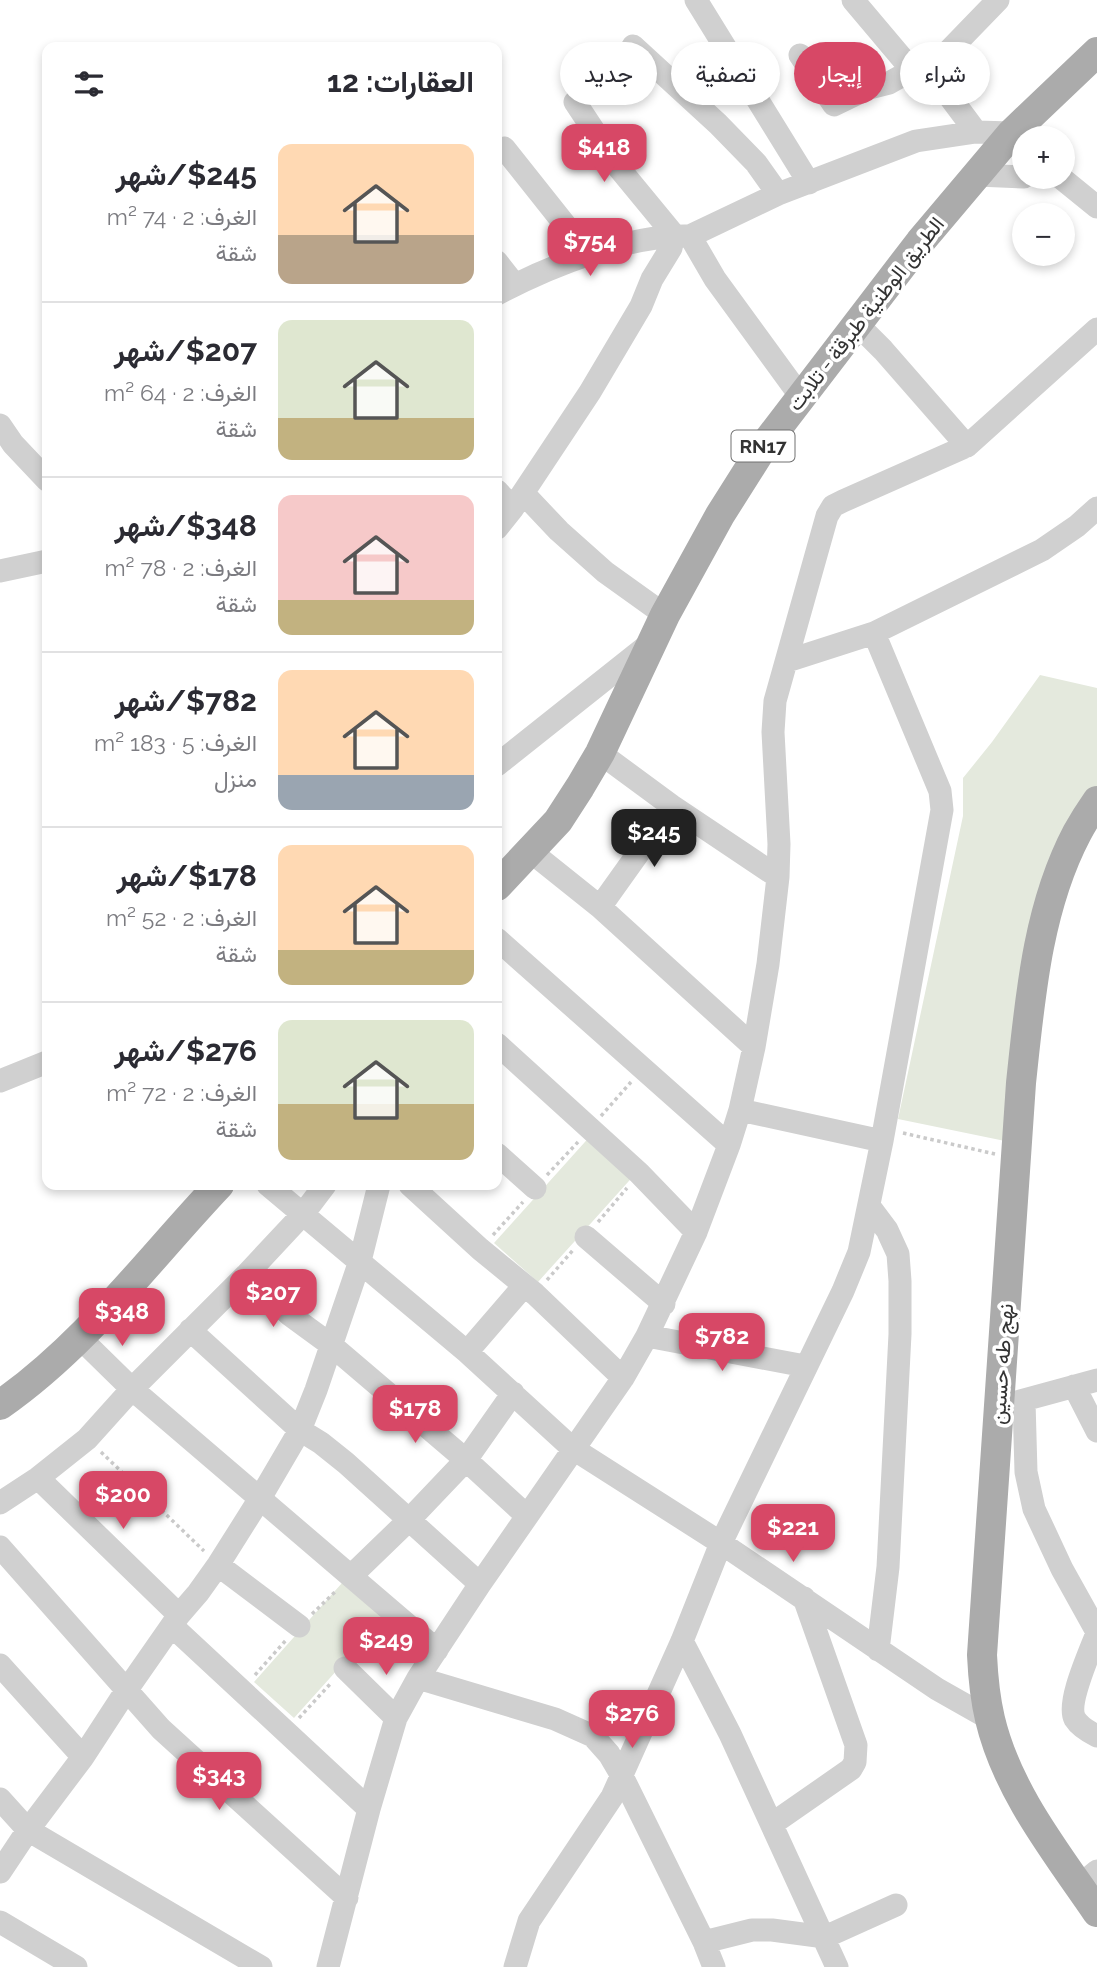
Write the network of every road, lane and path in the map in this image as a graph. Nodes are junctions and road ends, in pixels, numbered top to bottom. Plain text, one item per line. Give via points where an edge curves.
1 (696, 0) edge
2 (853, 0) edge
3 (998, 0) edge
4 (957, 42) edge
5 (900, 48) edge
6 (1097, 52) edge
7 (657, 69) edge
8 (577, 105) edge
9 (952, 105) edge
10 (1029, 126) edge
11 (976, 132) junction
12 (1012, 137) edge
13 (1012, 143) edge
14 (504, 148) dead end
15 (977, 175) junction
16 (1012, 176) edge
17 (809, 183) junction
18 (1075, 189) edge
19 (778, 194) junction
20 (1097, 207) edge
21 (682, 236) junction
22 (589, 255) junction
23 (506, 290) edge
24 (857, 324) junction
25 (1097, 329) edge
26 (801, 397) junction
27 (0, 425) edge
28 (967, 446) junction
29 (42, 476) edge
30 (511, 497) edge
31 (1097, 508) edge
32 (502, 517) edge
33 (42, 562) edge
34 (0, 571) edge
35 (659, 628) junction
36 (874, 633) junction
37 (787, 661) junction
38 (600, 753) junction
39 (502, 761) edge
40 (1097, 801) edge
41 (672, 806) junction
42 (530, 851) junction
43 (778, 877) junction
44 (502, 881) edge
45 (600, 907) junction
46 (502, 943) edge
47 (754, 1046) junction
48 (502, 1049) edge
49 (42, 1064) edge
50 (643, 1069) junction
51 (0, 1081) edge
52 (740, 1110) junction
53 (590, 1129) junction
54 (883, 1135) junction
55 (729, 1144) junction
56 (502, 1158) edge
57 (1017, 1159) junction
58 (535, 1188) junction
59 (214, 1190) edge
60 (274, 1190) edge
61 (322, 1190) edge
62 (374, 1190) edge
63 (415, 1190) edge
64 (869, 1206) junction
65 (303, 1214) junction
66 (696, 1232) junction
67 (586, 1237) dead end
68 (480, 1249) junction
69 (360, 1261) junction
70 (246, 1275) junction
71 (524, 1286) junction
72 (664, 1304) junction
73 (190, 1330) junction
74 (647, 1336) junction
75 (81, 1339) junction
76 (331, 1345) junction
77 (467, 1352) junction
78 (805, 1366) junction
79 (622, 1378) junction
80 (1097, 1380) edge
81 (1074, 1386) junction
82 (132, 1389) junction
83 (513, 1393) junction
84 (1011, 1404) junction
85 (0, 1405) edge
86 (300, 1430) junction
87 (1097, 1431) edge
88 (87, 1438) junction
89 (572, 1448) junction
90 (466, 1460) junction
91 (37, 1478) junction
92 (259, 1500) junction
93 (0, 1503) edge
94 (527, 1516) junction
95 (409, 1520) junction
96 (721, 1543) junction
97 (0, 1547) edge
98 (218, 1565) junction
99 (351, 1576) junction
100 (480, 1584) junction
101 (804, 1598) junction
102 (175, 1620) junction
103 (299, 1626) dead end
104 (1097, 1632) edge
105 (682, 1640) junction
106 (437, 1650) junction
107 (878, 1650) junction
108 (0, 1665) edge
109 (345, 1668) dead end
110 (418, 1678) junction
111 (126, 1690) junction
112 (396, 1718) junction
113 (990, 1719) junction
114 (1097, 1736) edge
115 (83, 1757) junction
116 (622, 1776) junction
117 (0, 1799) edge
118 (369, 1808) junction
119 (772, 1824) junction
120 (28, 1830) junction
121 (0, 1872) edge
122 (1088, 1878) edge
123 (347, 1898) junction
124 (896, 1905) dead end
125 (1097, 1912) edge
126 (0, 1922) edge
127 (825, 1937) junction
128 (704, 1942) junction
129 (76, 1967) edge
130 (261, 1967) edge
131 (328, 1967) edge
132 (515, 1967) edge
133 (714, 1967) edge
134 (837, 1967) edge

1 - 17 street
2 - 5 street
3 - 4 street
6 - 10 main road, الطريق الوطنية طبرقة - تلابت / RN17
7 - 19 street via 756,163
8 - 21 street via 618,167
9 - 11 street
11 - 12 street
11 - 17 street via 916,141
13 - 15 main road, الطريق الوطنية طبرقة - تلابت / RN17
14 - 22 street
15 - 16 street
15 - 24 main road, الطريق الوطنية طبرقة - تلابت / RN17
17 - 19 street
18 - 20 street
19 - 21 street
21 - 22 street via 634,242
21 - 26 street
21 - 30 street via 652,279 590,392
22 - 23 street
24 - 26 main road, الطريق الوطنية طبرقة - تلابت / RN17
24 - 28 street
25 - 28 street
26 - 35 main road, الطريق الوطنية طبرقة - تلابت / RN17 via 720,515
27 - 29 street
28 - 37 street via 834,506 827,516
30 - 32 street
30 - 35 street via 559,531
31 - 36 street via 1042,550
33 - 34 street
35 - 38 main road, الطريق الوطنية طبرقة - تلابت / RN17
35 - 39 street
36 - 37 street
36 - 54 street via 940,791 942,810
37 - 43 street via 775,701 773,732
38 - 41 street
38 - 42 main road, الطريق الوطنية طبرقة - تلابت / RN17 via 558,821
40 - 57 main road, نهج طه حسين via 1077,832 1045,923 1030,991
41 - 43 street
41 - 45 street
42 - 44 main road, الطريق الوطنية طبرقة - تلابت / RN17
42 - 45 street
43 - 47 street
45 - 47 street
46 - 50 street
47 - 52 street
48 - 53 street
49 - 51 street
50 - 53 path
50 - 55 street
52 - 54 street
52 - 55 street
53 - 58 path
53 - 66 street
54 - 57 path
54 - 64 street
55 - 66 street
56 - 58 street
57 - 84 main road, نهج طه حسين
58 - 68 path
59 - 75 main road
60 - 65 street
61 - 65 street
62 - 69 street
63 - 68 street
64 - 78 street via 859,1252
64 - 107 street via 898,1254 900,1281 888,1567
65 - 69 street
65 - 70 street
66 - 72 street
67 - 72 street
68 - 71 street
69 - 76 street
69 - 77 street
70 - 73 street
70 - 76 street
71 - 77 street
71 - 79 street
72 - 74 street
73 - 82 street
73 - 86 street
74 - 78 street
74 - 79 street
75 - 82 street
75 - 85 main road
76 - 86 street
76 - 90 street
77 - 83 street
78 - 96 street
79 - 89 street
80 - 81 street
81 - 84 street
81 - 87 street
82 - 88 street
82 - 92 street
83 - 89 street
83 - 90 street
84 - 104 street via 1034,1508
84 - 113 main road, نهج طه حسين via 982,1655
86 - 92 street
86 - 95 street via 346,1463
88 - 91 street
88 - 98 path
89 - 94 street
89 - 96 street
90 - 94 street
90 - 95 street
91 - 93 street
91 - 102 street
92 - 98 street
92 - 99 street
94 - 100 street
95 - 99 street
95 - 100 street
96 - 101 street
96 - 105 street
97 - 111 street
98 - 102 street
98 - 103 street
99 - 106 street
100 - 106 street
101 - 107 street
101 - 119 street via 857,1752 851,1769
102 - 111 street
102 - 118 street
104 - 114 street via 1072,1709 1074,1718
105 - 116 street
105 - 119 street
106 - 110 street
107 - 113 street
108 - 115 street
109 - 112 street
110 - 112 street
110 - 116 street via 555,1718 593,1737
111 - 115 street
111 - 123 street via 161,1730
112 - 118 street
113 - 122 main road, نهج طه حسين via 1028,1810
115 - 120 street
116 - 128 street
116 - 132 street via 529,1922
117 - 120 street
118 - 123 street
119 - 127 street
120 - 121 street
120 - 130 street
122 - 125 main road, نهج طه حسين
123 - 131 street
124 - 127 street
126 - 129 street
127 - 128 street via 752,1930
127 - 134 street
128 - 133 street

